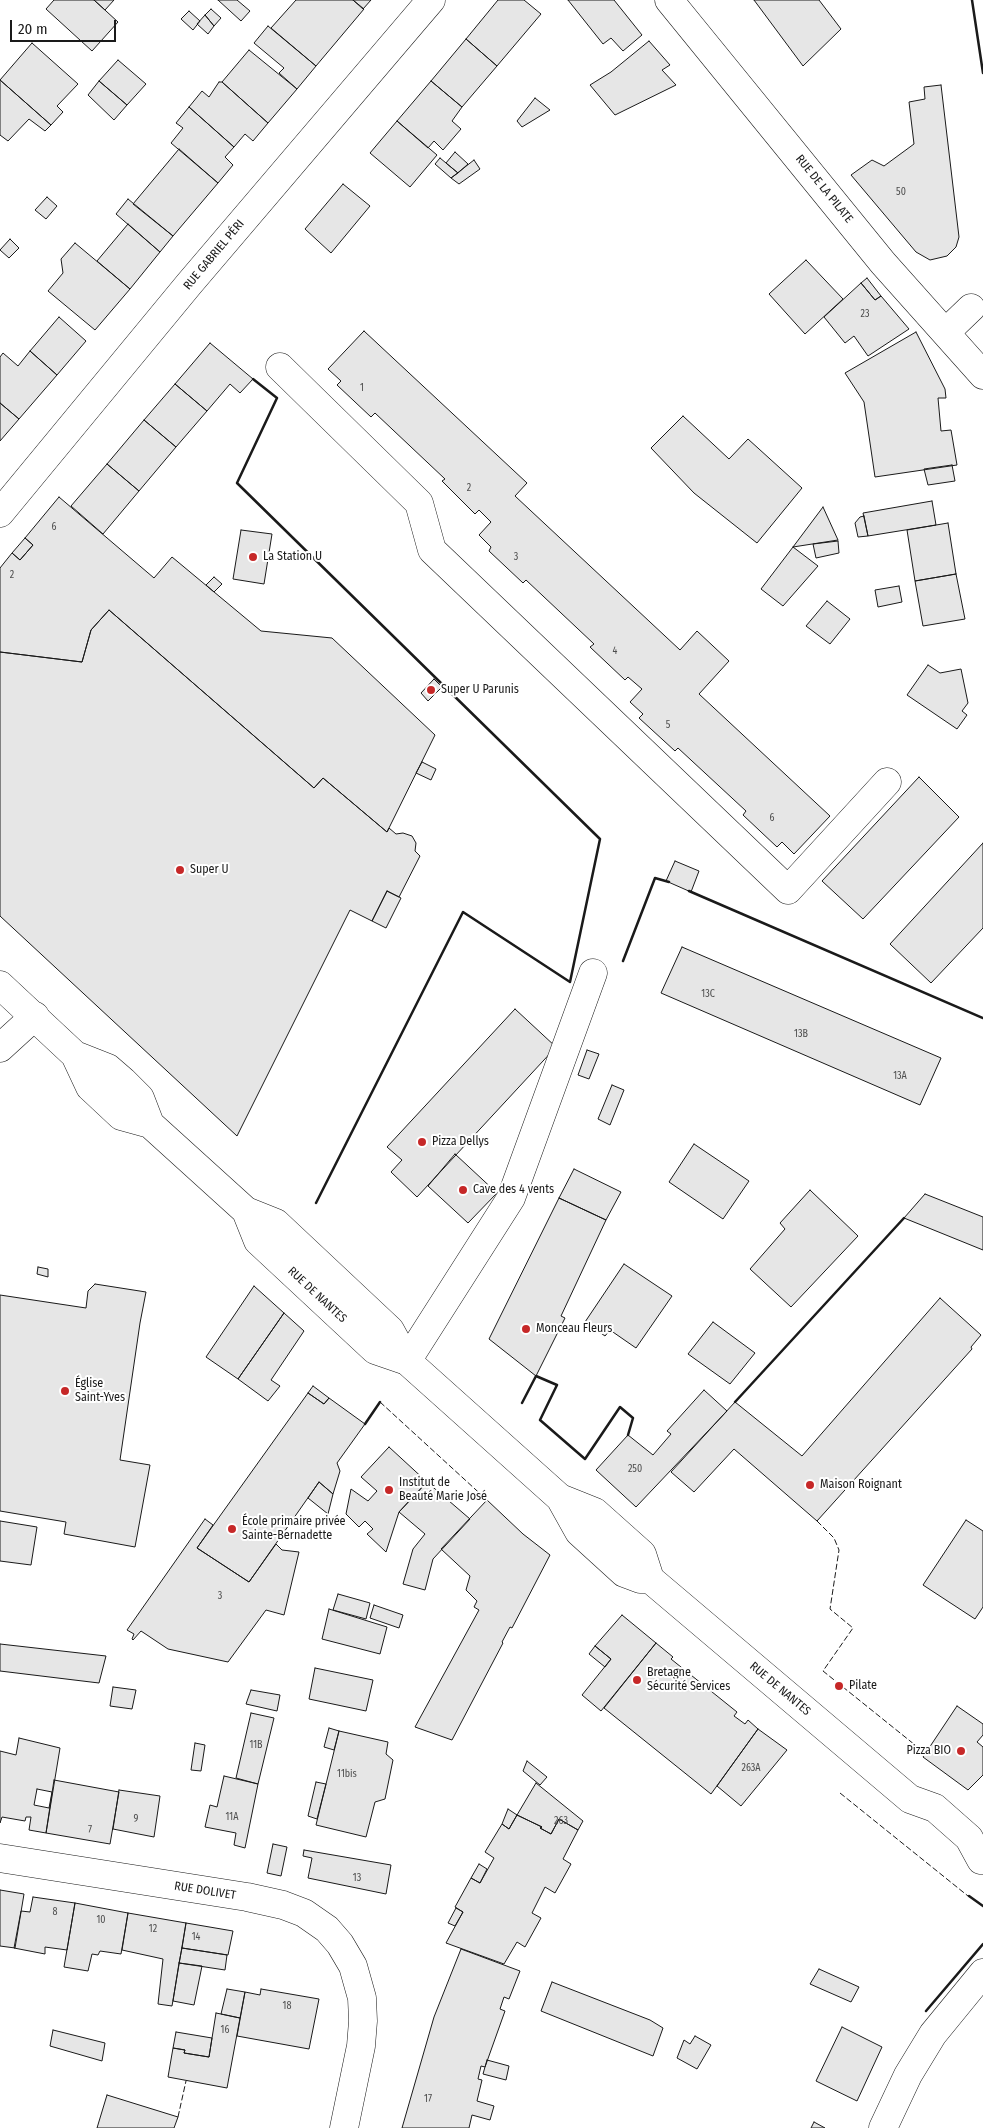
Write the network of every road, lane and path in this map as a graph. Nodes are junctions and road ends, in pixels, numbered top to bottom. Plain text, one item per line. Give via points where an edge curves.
1 (431, 0) edge
2 (669, 0) edge
3 (971, 308) dead end
4 (946, 332) junction
5 (280, 367) dead end
6 (983, 375) edge
7 (0, 513) edge
8 (887, 782) dead end
9 (593, 973) dead end
10 (0, 985) edge
11 (35, 1016) junction
12 (0, 1048) edge
13 (407, 1361) junction
14 (0, 1858) edge
15 (982, 1860) edge
16 (983, 1972) edge
17 (344, 2128) edge
18 (883, 2128) edge

1 - 7 street, RUE GABRIEL PÉRI via 189,284
2 - 4 street, RUE DE LA PILATE via 883,263
3 - 4 street
4 - 6 street, RUE DE LA PILATE
5 - 8 street via 419,503 432,550 788,890
9 - 13 street via 511,1198
10 - 11 street, RUE DE NANTES
11 - 12 street
11 - 13 street, RUE DE NANTES via 75,1055 90,1087 121,1116 150,1124 246,1211 276,1223 390,1330
13 - 15 street, RUE DE NANTES via 560,1498 579,1532 624,1573 650,1579 910,1799 935,1808 969,1838
14 - 17 street, RUE DOLIVET via 284,1905 304,1913 327,1929 353,1966 362,1998 361,2046
16 - 18 street via 933,2034 908,2075

